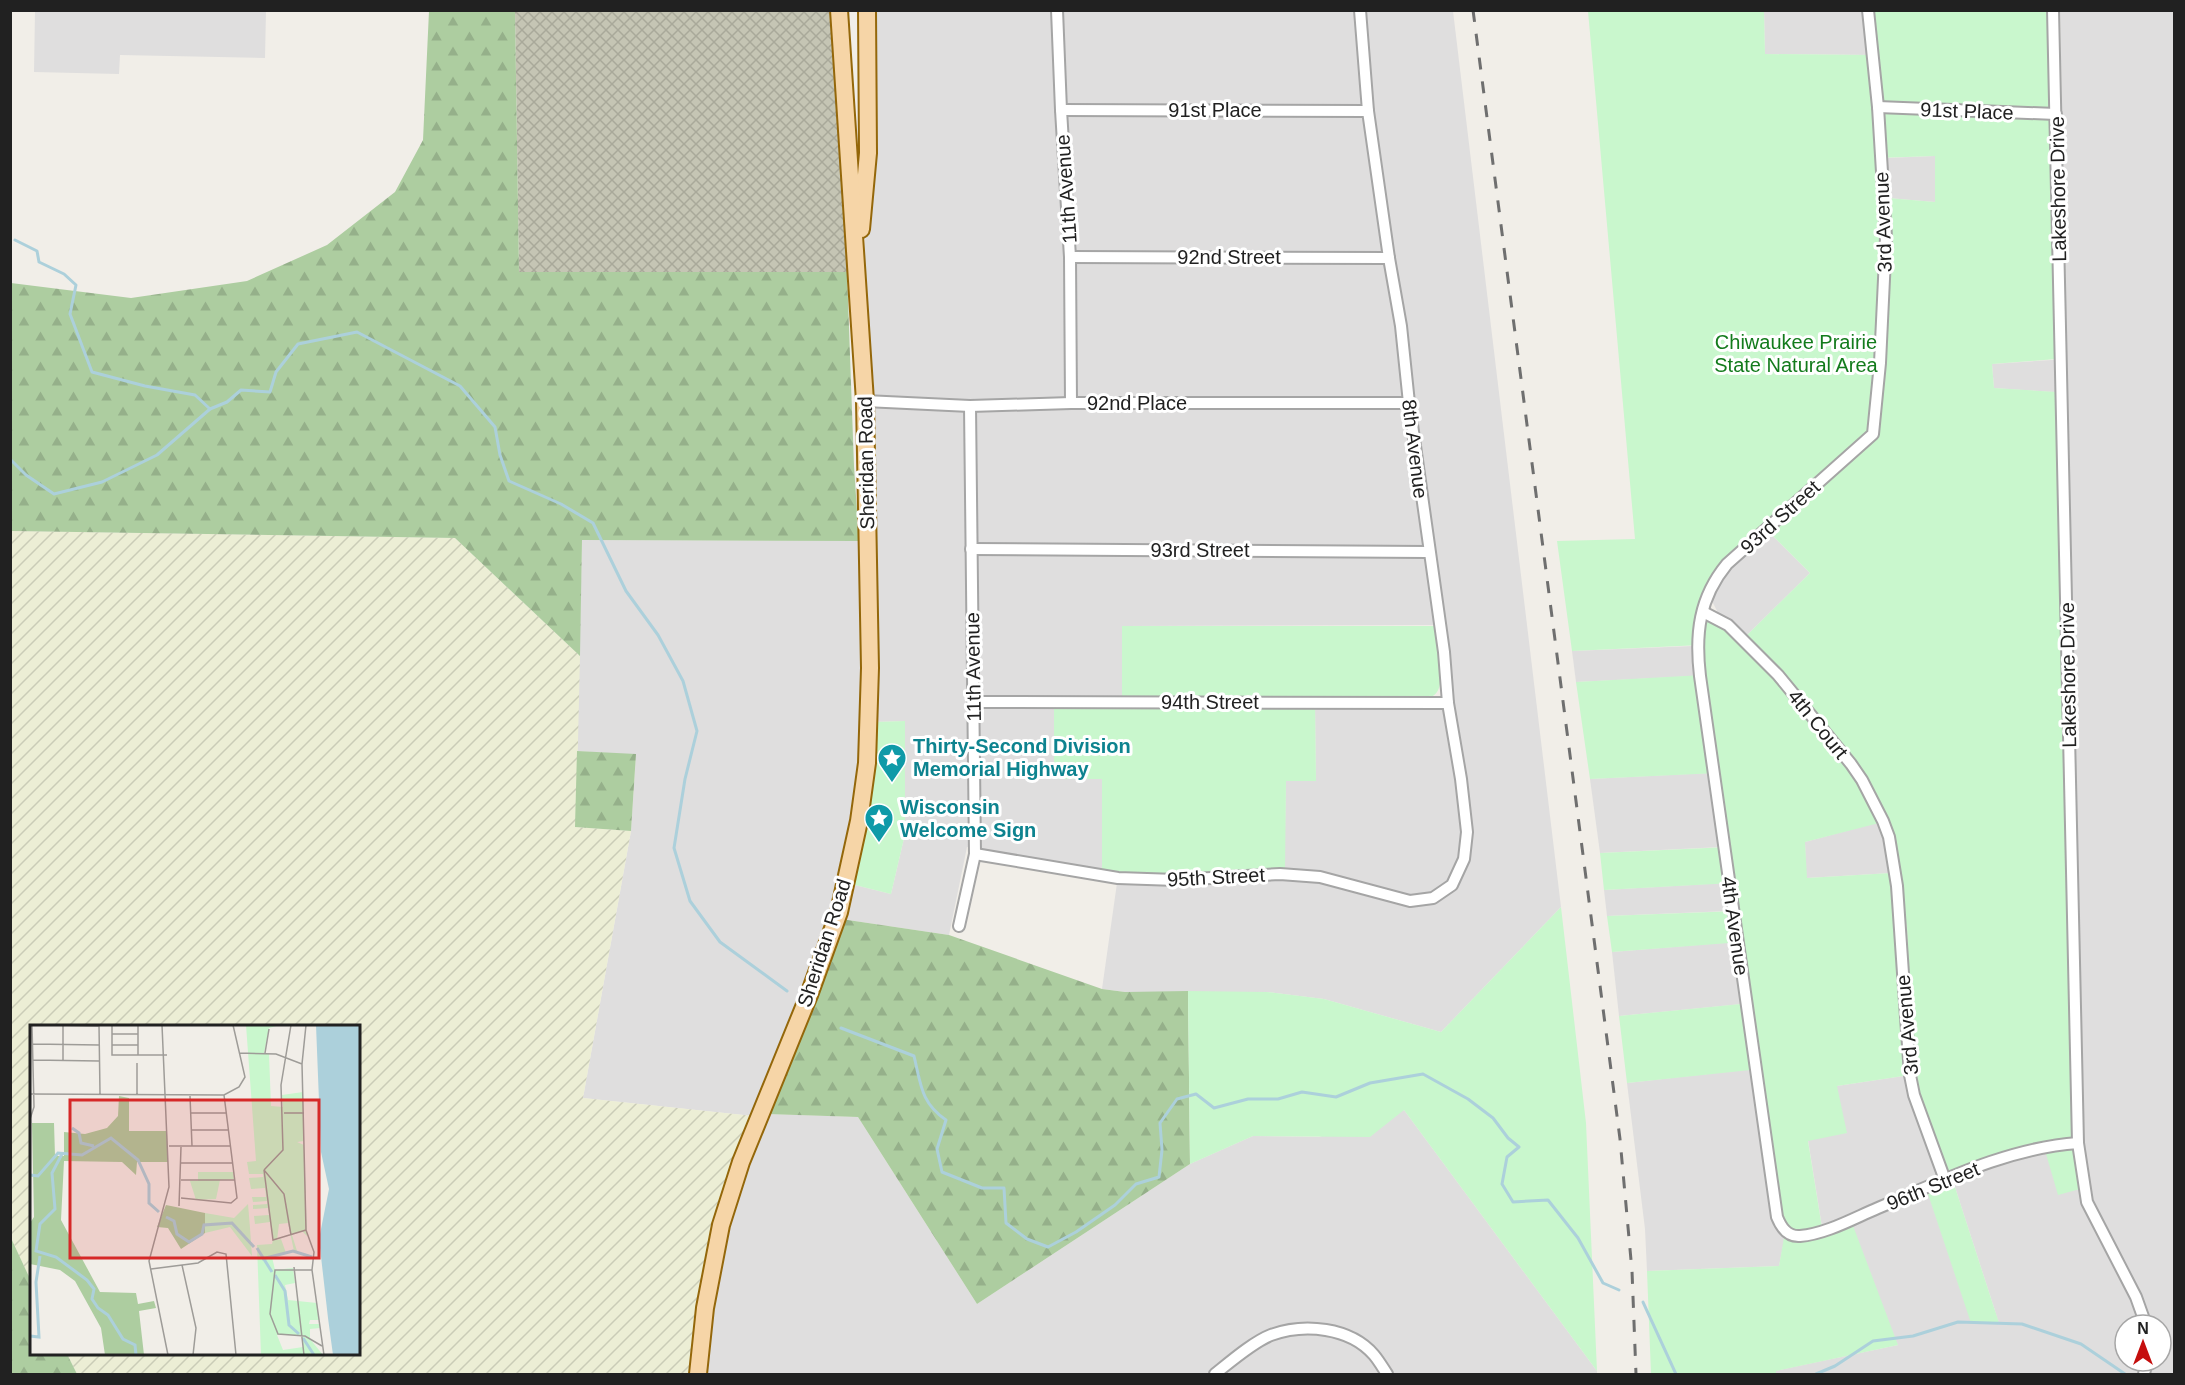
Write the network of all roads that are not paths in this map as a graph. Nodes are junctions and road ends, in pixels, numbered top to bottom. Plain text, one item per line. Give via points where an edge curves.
1 (839, 10) edge
2 (867, 10) edge
3 (1057, 10) edge
4 (1360, 10) edge
5 (1868, 10) edge
6 (2053, 10) edge
7 (1878, 107) junction
8 (1061, 110) junction
9 (1368, 111) junction
10 (2056, 114) junction
11 (1070, 257) junction
12 (1389, 258) junction
13 (857, 281) junction
14 (865, 401) junction
15 (1071, 403) junction
16 (1408, 403) junction
17 (970, 406) junction
18 (1873, 434) joint
19 (971, 549) junction
20 (1428, 552) junction
21 (1703, 612) junction
22 (973, 702) junction
23 (1448, 703) junction
24 (975, 854) junction
25 (1894, 866) joint
26 (1452, 885) joint
27 (959, 926) dead end
28 (2078, 1143) junction
29 (1945, 1180) junction
30 (1791, 1235) joint
31 (2142, 1313) edge
32 (698, 1374) edge
33 (1215, 1374) edge
34 (1387, 1374) edge

1 - 13 main road, Sheridan Road
2 - 13 main road, Sheridan Road via 868,153
3 - 8 street, 11th Avenue
4 - 9 street, 8th Avenue
5 - 7 street, 3rd Avenue
6 - 10 street, Lakeshore Drive
7 - 10 street, 91st Place
7 - 18 street, 3rd Avenue via 1886,237
8 - 9 street, 91st Place
8 - 11 street, 11th Avenue
9 - 12 street, 8th Avenue
10 - 28 street, Lakeshore Drive
11 - 12 street, 92nd Street
11 - 15 street, 11th Avenue
12 - 16 street, 8th Avenue via 1401,326
13 - 14 main road, Sheridan Road
14 - 17 street, 92nd Place
14 - 32 main road, Sheridan Road via 870,668 867,763 859,821 839,912 741,1162 721,1225 705,1308
15 - 16 street, 92nd Place
15 - 17 street, 92nd Place
16 - 20 street, 8th Avenue
17 - 19 street, 11th Avenue
18 - 21 street, 93rd Street via 1727,564 1717,576
19 - 20 street, 93rd Street
19 - 22 street, 11th Avenue
20 - 23 street, 8th Avenue
21 - 25 street, 4th Court via 1723,621 1750,646 1851,764 1883,822
21 - 30 street, 4th Avenue via 1696,646 1715,784 1775,1208 1780,1226
22 - 23 street, 94th Street
22 - 24 street, 11th Avenue
23 - 26 street, 8th Avenue via 1467,832 1464,859
24 - 26 street, 95th Street via 1118,878 1176,880 1280,874 1320,877 1410,901 1433,898
24 - 27 street, 11th Avenue
25 - 29 street, 3rd Avenue via 1910,1076
28 - 29 street, 96th Street via 2018,1152
28 - 31 street, Lakeshore Drive via 2087,1202
29 - 30 street, 96th Street via 1834,1227
33 - 34 street via 1269,1335 1294,1329 1320,1329 1359,1342

